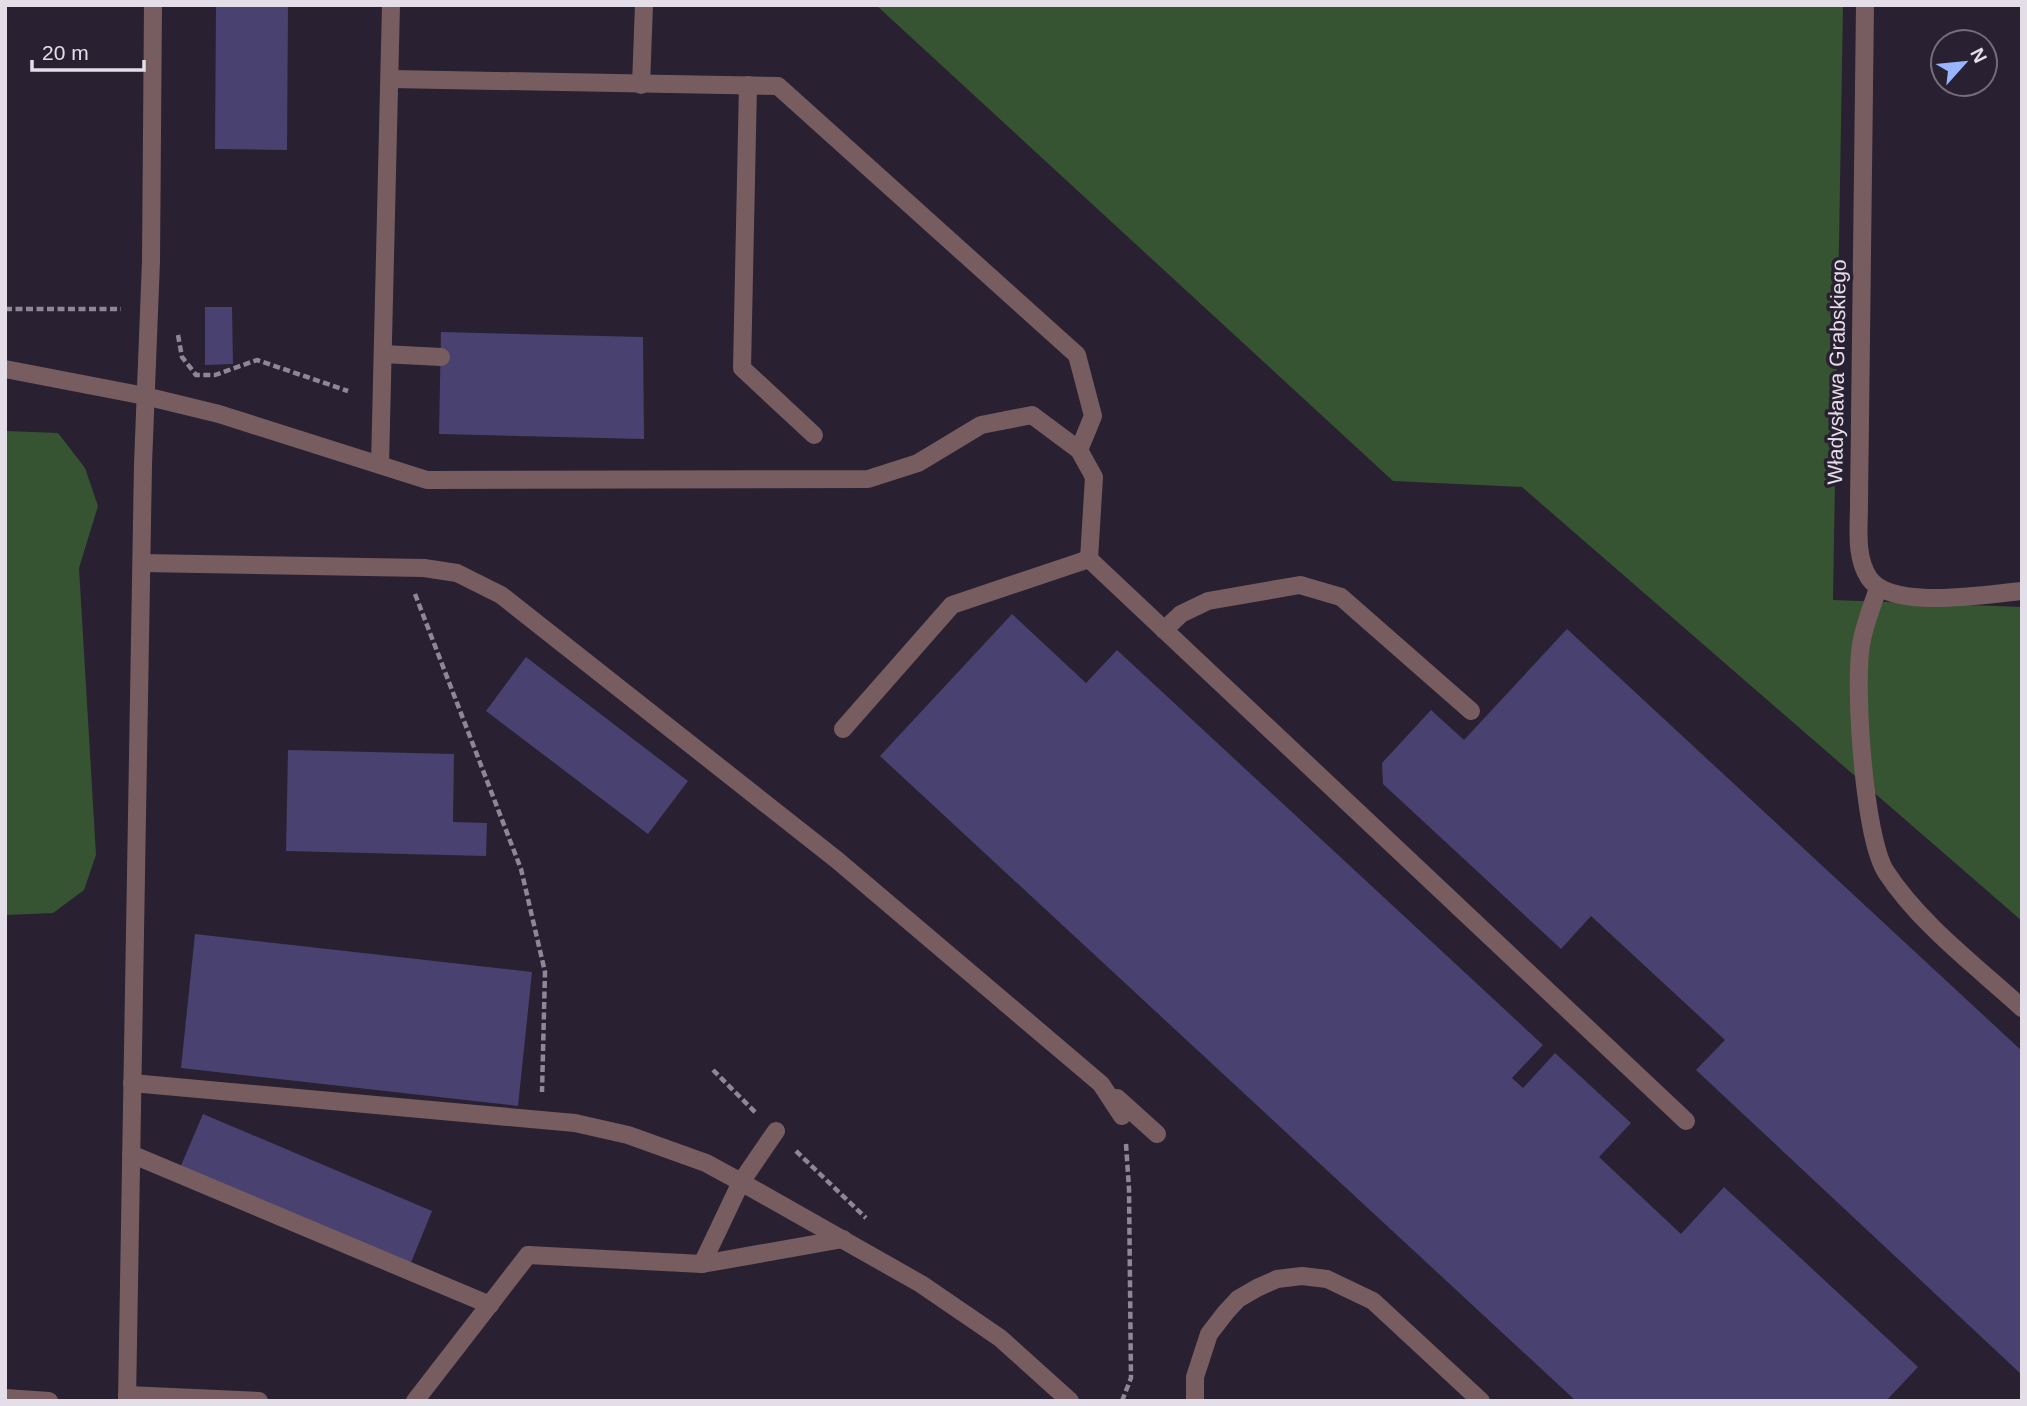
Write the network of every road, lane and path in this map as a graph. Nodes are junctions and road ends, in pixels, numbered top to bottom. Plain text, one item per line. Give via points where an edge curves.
1 (153, 5) edge
2 (391, 5) edge
3 (644, 5) edge
4 (1864, 5) edge
5 (391, 79) junction
6 (641, 85) junction
7 (748, 85) junction
8 (149, 308) junction
9 (5, 309) edge
10 (178, 322) dead end
11 (383, 354) junction
12 (441, 357) dead end
13 (5, 369) edge
14 (348, 391) dead end
15 (145, 396) junction
16 (814, 435) dead end
17 (1079, 450) junction
18 (380, 465) junction
19 (1089, 559) junction
20 (142, 563) junction
21 (405, 567) junction
22 (1878, 588) junction
23 (2022, 591) edge
24 (1164, 630) junction
25 (1471, 711) dead end
26 (843, 729) dead end
27 (2022, 1008) edge
28 (713, 1070) dead end
29 (132, 1083) junction
30 (1101, 1084) junction
31 (1122, 1116) joint
32 (541, 1120) junction
33 (1686, 1121) dead end
34 (776, 1131) junction
35 (1157, 1134) dead end
36 (131, 1154) junction
37 (741, 1182) junction
38 (872, 1224) dead end
39 (843, 1239) junction
40 (702, 1264) junction
41 (490, 1305) junction
42 (5, 1398) edge
43 (127, 1398) edge
44 (49, 1401) edge
45 (259, 1401) edge
46 (415, 1401) edge
47 (1070, 1401) edge
48 (1122, 1401) edge
49 (1195, 1401) edge
50 (1481, 1401) edge

1 - 8 street
2 - 5 street
3 - 6 street
4 - 22 street, Władysława Grabskiego via 1859,550 1862,564
5 - 6 street
5 - 11 street
6 - 7 street
7 - 16 street via 742,368
7 - 17 street via 778,86 1077,355 1093,416
8 - 9 path
8 - 15 street
10 - 14 path via 182,357 196,374 215,374 257,360
11 - 12 street
11 - 18 street
13 - 15 street
15 - 18 street via 219,414
15 - 20 street
17 - 18 street via 1032,415 981,425 918,463 868,479 427,480
17 - 19 street via 1094,477
19 - 24 street
19 - 26 street via 952,605
20 - 21 street
20 - 29 street
21 - 30 street via 457,573 501,595 836,860
21 - 32 path via 521,869 545,972
22 - 23 street via 1924,597
22 - 27 street via 1860,647 1860,712 1873,839 1884,869 1909,904
24 - 25 street via 1181,614 1208,601 1300,584 1342,597
24 - 33 street
28 - 34 path
29 - 32 street
29 - 36 street
30 - 31 street
30 - 35 street
31 - 48 path via 1129,1189 1131,1378
32 - 37 street via 628,1135 706,1163
34 - 37 street
34 - 38 path
36 - 41 street
36 - 43 street
37 - 39 street
37 - 40 street
39 - 40 street
39 - 47 street via 922,1284 1000,1338
40 - 41 street via 528,1255
41 - 46 street
42 - 44 street
43 - 45 street
49 - 50 street via 1195,1377 1209,1334 1226,1312 1257,1288 1277,1279 1302,1276 1327,1279 1373,1301

